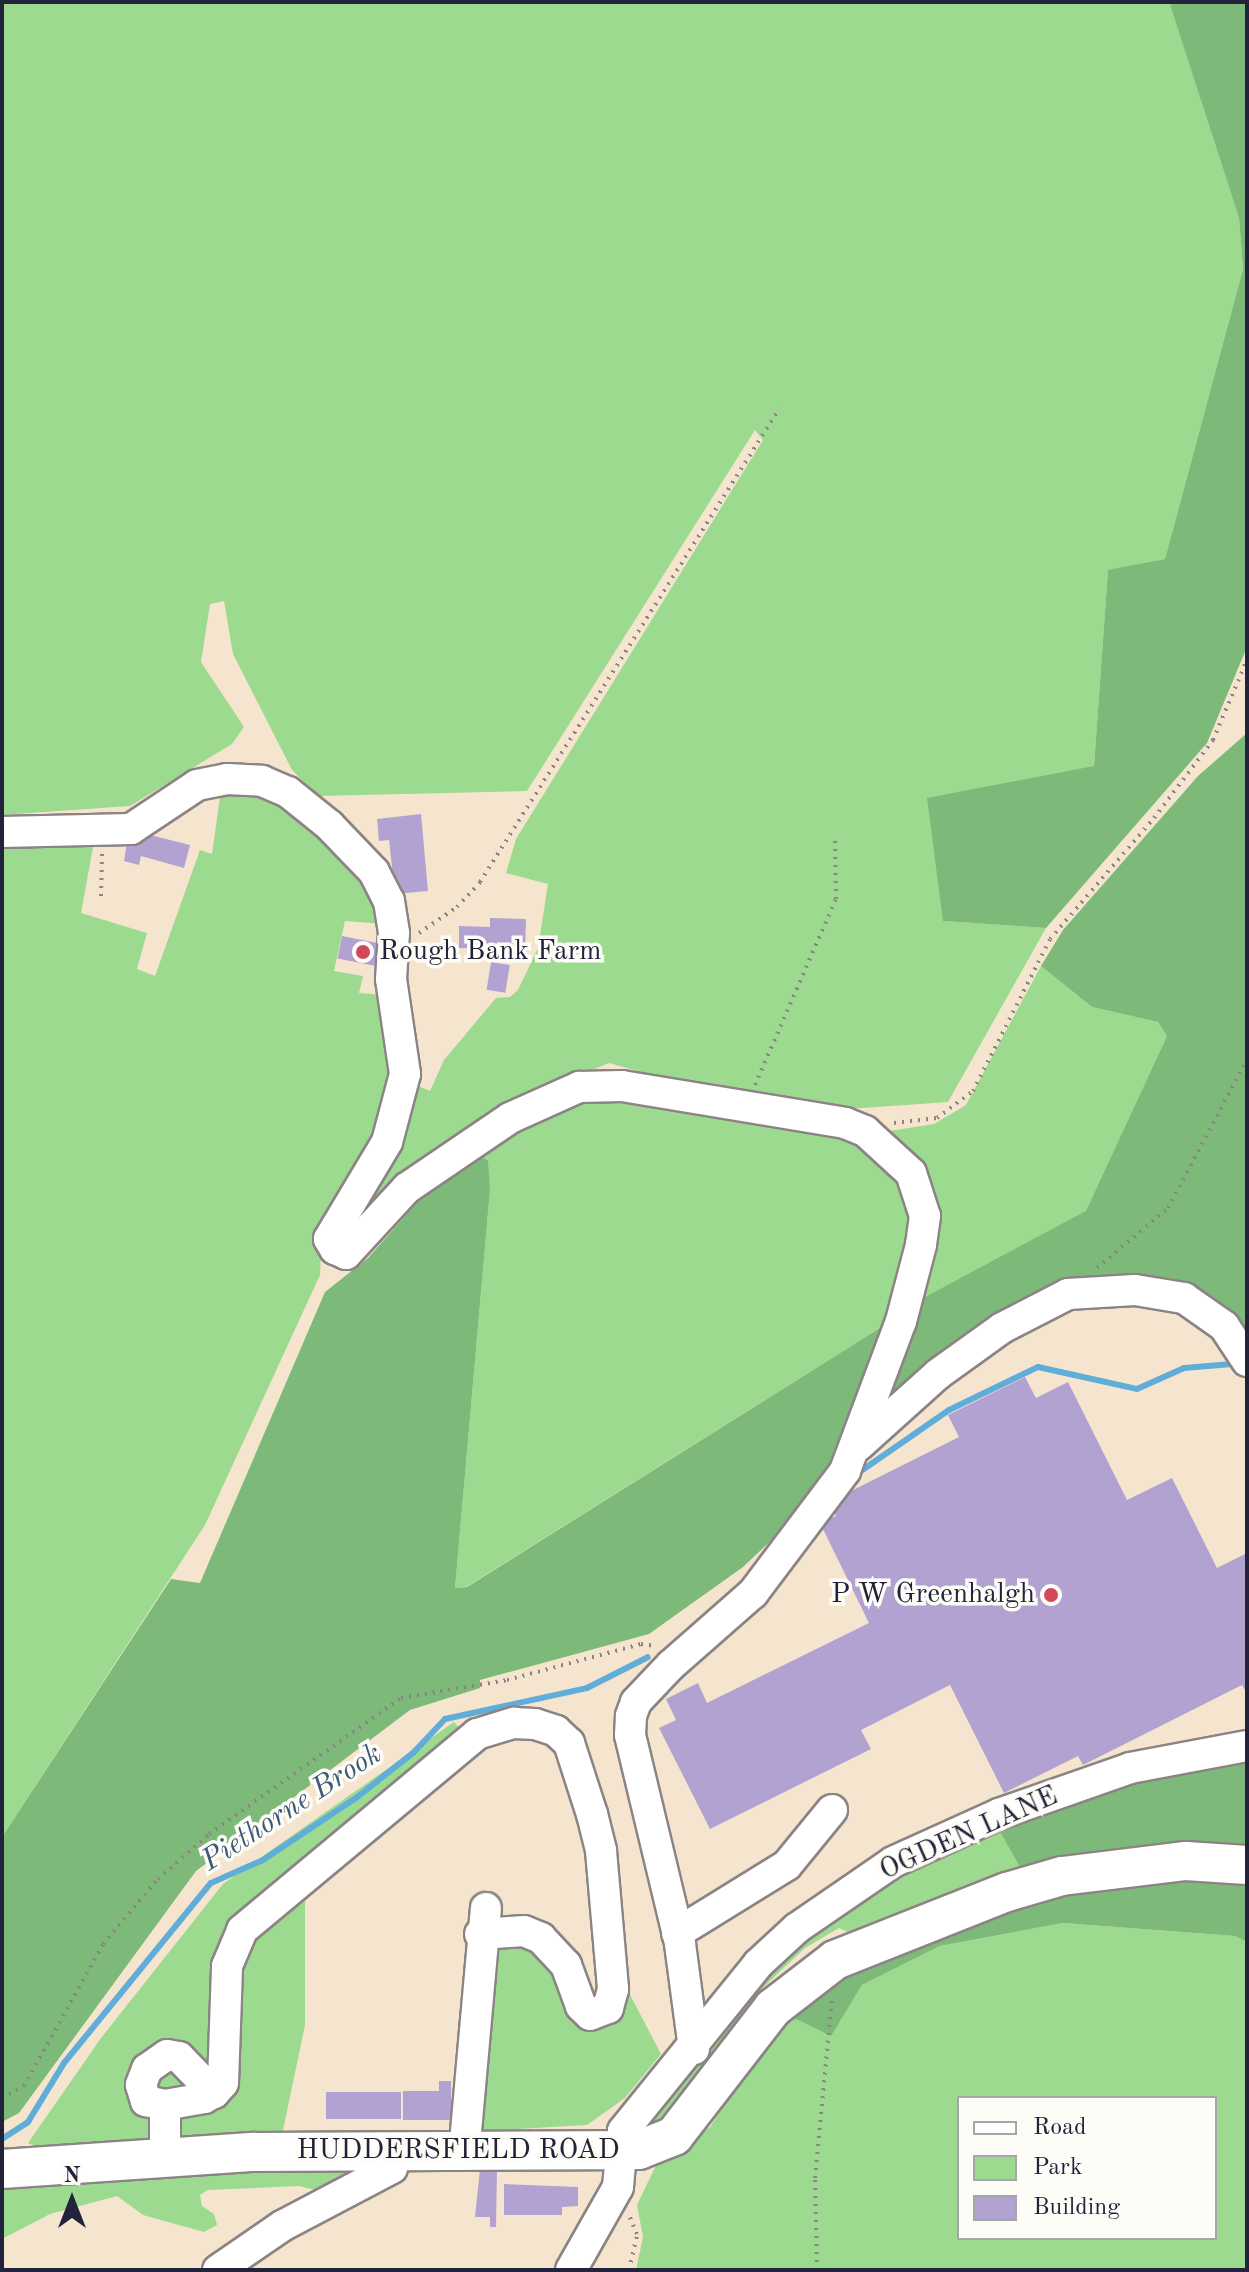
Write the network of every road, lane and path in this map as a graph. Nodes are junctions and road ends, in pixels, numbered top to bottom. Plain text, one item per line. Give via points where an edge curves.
1 (779, 409) dead end
2 (1247, 660) edge
3 (104, 831) junction
4 (2, 832) edge
5 (835, 840) dead end
6 (101, 896) dead end
7 (394, 942) junction
8 (1247, 1049) edge
9 (1245, 1063) junction
10 (1247, 1072) edge
11 (748, 1110) junction
12 (865, 1131) junction
13 (1068, 1294) junction
14 (1247, 1361) edge
15 (855, 1449) junction
16 (677, 1660) junction
17 (1247, 1746) edge
18 (832, 1810) dead end
19 (1247, 1865) edge
20 (677, 1933) junction
21 (829, 1964) junction
22 (694, 2049) junction
23 (214, 2093) junction
24 (2, 2098) edge
25 (165, 2105) junction
26 (396, 2152) junction
27 (464, 2154) junction
28 (165, 2156) junction
29 (2, 2169) edge
30 (619, 2169) junction
31 (218, 2270) edge
32 (571, 2270) edge
33 (629, 2270) edge
34 (817, 2270) edge

1 - 7 path via 480,882 425,931
2 - 12 path via 1213,740 1050,939 973,1091 937,1118
3 - 4 street
3 - 6 path
3 - 7 street via 131,829 197,785 227,779 262,781 308,808 374,872 389,901
5 - 11 path via 836,899
7 - 11 street via 391,979 405,1057 399,1108 387,1142 329,1239 335,1249 346,1254 358,1246 379,1214 407,1188 548,1097 603,1084
8 - 9 path
9 - 10 path
9 - 13 path via 1168,1208
11 - 12 street via 828,1118
12 - 15 street via 911,1173 925,1216 901,1321
13 - 14 street via 1135,1290 1184,1298 1224,1326
13 - 15 street via 1002,1328 938,1374
15 - 16 street via 845,1471 753,1593
16 - 20 street via 636,1702 630,1735
16 - 24 path via 653,1644 641,1644 507,1680 401,1698 209,1834 158,1879 103,1944 24,2086
17 - 22 street, OGDEN LANE via 1130,1768 999,1814 893,1862 797,1928 758,1964
18 - 20 street via 787,1865
19 - 21 main road, HUDDERSFIELD ROAD via 1186,1861 1062,1876 1007,1892
20 - 22 street
21 - 30 main road, HUDDERSFIELD ROAD via 773,2008 674,2136
21 - 34 path via 834,1976 815,2178
22 - 30 street, OGDEN LANE via 623,2131
23 - 25 street
23 - 25 street via 179,2057 167,2055 147,2069 141,2085 146,2101
23 - 27 street via 227,2071 227,1966 242,1930 477,1734 514,1723 535,1724 556,1731 569,1743 589,1803 601,1851 613,1989 608,2008 590,2015 581,2006 566,1965 541,1938 483,1921
25 - 28 street
26 - 27 main road, HUDDERSFIELD ROAD
26 - 28 main road, HUDDERSFIELD ROAD
26 - 31 street via 392,2168 282,2226
27 - 30 main road, HUDDERSFIELD ROAD
28 - 29 main road, HUDDERSFIELD ROAD
30 - 32 street, OGDEN LANE
30 - 33 path via 637,2234

